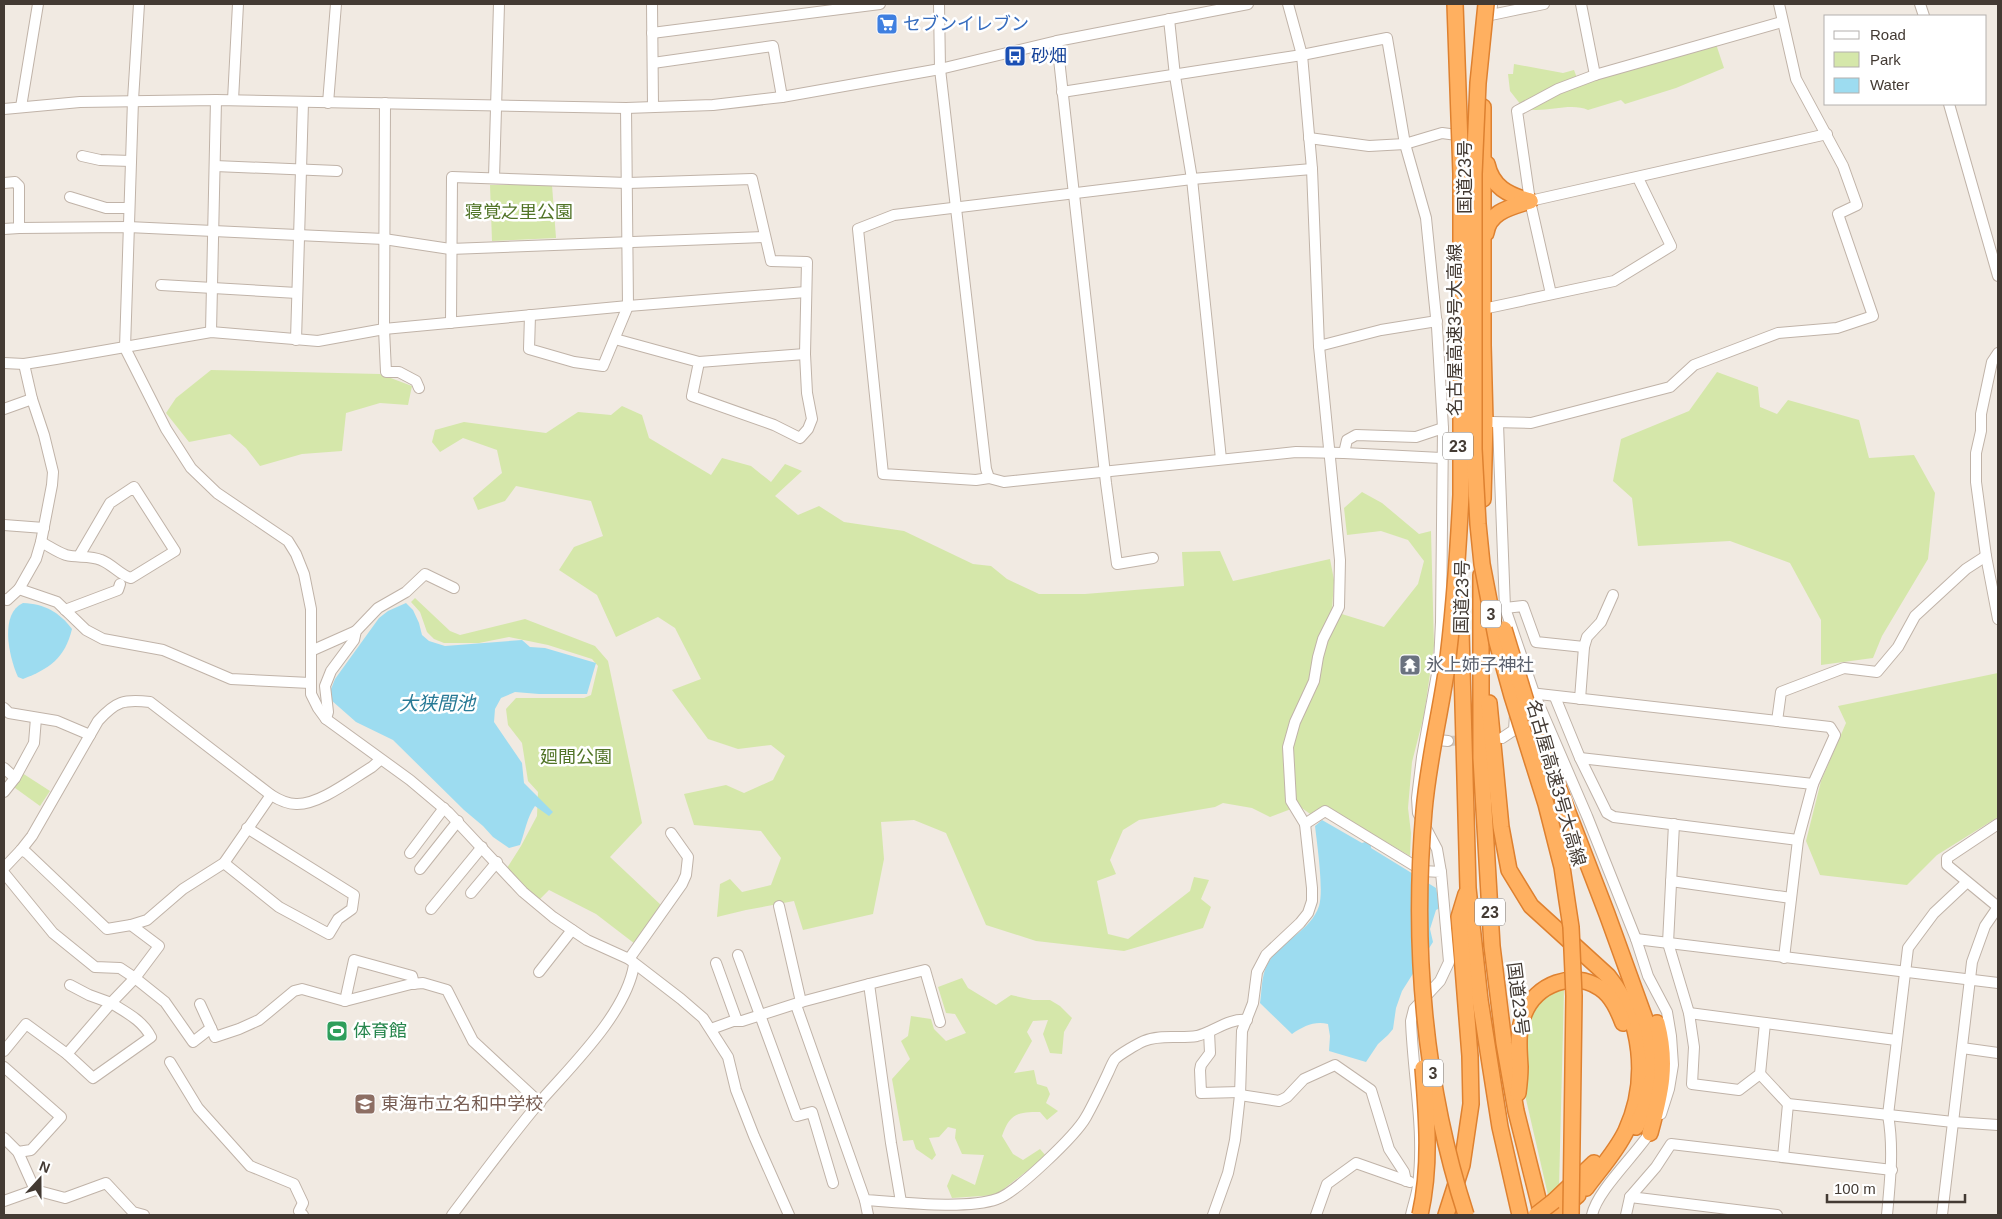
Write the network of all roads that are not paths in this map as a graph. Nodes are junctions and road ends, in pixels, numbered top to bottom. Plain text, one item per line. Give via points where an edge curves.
1 (38, 4) edge
2 (139, 4) edge
3 (238, 4) edge
4 (336, 4) edge
5 (499, 4) edge
6 (652, 4) edge
7 (880, 4) edge
8 (939, 4) edge
9 (1248, 4) edge
10 (1288, 4) edge
11 (1455, 4) edge
12 (1461, 4) edge
13 (1482, 4) edge
14 (1486, 4) edge
15 (1492, 4) edge
16 (1544, 4) edge
17 (1581, 4) edge
18 (1778, 4) edge
19 (1169, 19) junction
20 (1782, 22) junction
21 (652, 33) junction
22 (1057, 41) junction
23 (1302, 55) junction
24 (652, 63) junction
25 (940, 69) junction
26 (1595, 75) junction
27 (1176, 76) junction
28 (1062, 92) junction
29 (782, 97) junction
30 (133, 100) junction
31 (216, 100) junction
32 (233, 100) junction
33 (303, 102) junction
34 (328, 103) junction
35 (385, 103) junction
36 (495, 104) junction
37 (1949, 105) edge
38 (654, 106) junction
39 (21, 107) junction
40 (626, 108) junction
41 (4, 109) edge
42 (1826, 134) junction
43 (1457, 135) junction
44 (1308, 138) junction
45 (1405, 144) junction
46 (1484, 151) junction
47 (82, 156) dead end
48 (131, 161) junction
49 (215, 166) junction
50 (1312, 169) junction
51 (301, 170) junction
52 (337, 171) dead end
53 (494, 178) junction
54 (1638, 178) junction
55 (1192, 179) junction
56 (4, 183) edge
57 (628, 183) junction
58 (1075, 193) junction
59 (70, 197) dead end
60 (1530, 201) junction
61 (129, 208) junction
62 (955, 208) junction
63 (128, 227) junction
64 (19, 228) junction
65 (4, 229) edge
66 (213, 231) junction
67 (299, 235) junction
68 (765, 238) junction
69 (384, 240) junction
70 (627, 241) junction
71 (450, 249) junction
72 (1483, 252) junction
73 (1998, 276) edge
74 (161, 285) dead end
75 (212, 288) junction
76 (806, 292) junction
77 (298, 293) junction
78 (1551, 294) junction
79 (628, 306) junction
80 (1483, 309) junction
81 (530, 315) junction
82 (1437, 321) junction
83 (451, 323) junction
84 (384, 329) junction
85 (211, 332) junction
86 (615, 339) junction
87 (296, 340) junction
88 (1319, 346) junction
89 (125, 348) junction
90 (1998, 353) edge
91 (805, 354) junction
92 (699, 362) junction
93 (4, 364) edge
94 (24, 364) junction
95 (419, 388) dead end
96 (32, 399) junction
97 (4, 409) edge
98 (1492, 422) junction
99 (1443, 428) junction
100 (1330, 453) junction
101 (1344, 453) junction
102 (1222, 458) junction
103 (1441, 458) junction
104 (1105, 471) junction
105 (989, 478) junction
106 (4, 525) edge
107 (44, 528) junction
108 (41, 542) junction
109 (79, 556) junction
110 (1986, 556) junction
111 (1153, 558) dead end
112 (120, 584) dead end
113 (454, 588) dead end
114 (19, 589) junction
115 (1486, 589) junction
116 (1613, 596) dead end
117 (4, 599) edge
118 (1480, 605) junction
119 (1505, 608) junction
120 (65, 610) junction
121 (1998, 619) edge
122 (356, 631) junction
123 (1584, 647) junction
124 (311, 651) junction
125 (310, 683) junction
126 (1534, 693) junction
127 (1555, 697) junction
128 (1580, 699) junction
129 (4, 708) edge
130 (36, 718) junction
131 (326, 719) junction
132 (1778, 721) junction
133 (90, 735) junction
134 (1502, 738) dead end
135 (1424, 739) junction
136 (1448, 741) tunnel mouth
137 (1580, 758) junction
138 (380, 760) junction
139 (4, 768) edge
140 (15, 778) junction
141 (1813, 784) junction
142 (4, 792) edge
143 (271, 795) junction
144 (444, 808) junction
145 (458, 821) junction
146 (1305, 824) junction
147 (1674, 824) junction
148 (1998, 824) edge
149 (248, 828) junction
150 (671, 833) dead end
151 (1798, 840) junction
152 (482, 847) junction
153 (21, 850) junction
154 (410, 853) dead end
155 (497, 862) junction
156 (224, 863) junction
157 (4, 868) edge
158 (420, 869) dead end
159 (1441, 872) junction
160 (4, 873) edge
161 (1671, 881) junction
162 (1966, 883) junction
163 (1468, 888) junction
164 (471, 893) dead end
165 (1791, 898) junction
166 (779, 906) dead end
167 (1998, 907) edge
168 (431, 909) dead end
169 (1612, 914) junction
170 (131, 925) junction
171 (1419, 927) junction
172 (572, 930) junction
173 (1636, 939) junction
174 (1668, 943) junction
175 (738, 955) dead end
176 (1784, 958) junction
177 (631, 962) junction
178 (716, 963) dead end
179 (539, 972) dead end
180 (1905, 972) junction
181 (135, 978) junction
182 (1971, 980) junction
183 (1998, 983) edge
184 (414, 984) junction
185 (869, 984) junction
186 (70, 985) dead end
187 (345, 1001) junction
188 (111, 1003) junction
189 (798, 1003) junction
190 (200, 1004) dead end
191 (1689, 1013) junction
192 (759, 1014) junction
193 (1247, 1020) junction
194 (737, 1021) junction
195 (940, 1022) dead end
196 (1765, 1023) junction
197 (211, 1028) junction
198 (711, 1029) junction
199 (1209, 1032) junction
200 (1896, 1040) junction
201 (1962, 1048) junction
202 (4, 1051) edge
203 (1998, 1053) edge
204 (67, 1054) junction
205 (170, 1062) dead end
206 (4, 1067) edge
207 (1760, 1074) junction
208 (1240, 1093) junction
209 (540, 1103) junction
210 (1788, 1104) junction
211 (1516, 1111) junction
212 (1888, 1115) junction
213 (1953, 1122) junction
214 (1998, 1125) edge
215 (1650, 1133) junction
216 (1571, 1134) junction
217 (4, 1138) edge
218 (18, 1152) junction
219 (1783, 1157) junction
220 (1892, 1170) junction
221 (1406, 1181) junction
222 (833, 1183) dead end
223 (1418, 1185) junction
224 (1586, 1188) junction
225 (35, 1190) junction
226 (1630, 1197) junction
227 (4, 1200) edge
228 (864, 1200) junction
229 (901, 1202) junction
230 (1555, 1212) edge
231 (1753, 1214) edge
232 (144, 1215) edge
233 (303, 1215) edge
234 (452, 1215) edge
235 (789, 1215) edge
236 (868, 1215) edge
237 (1213, 1215) edge
238 (1316, 1215) edge
239 (1411, 1215) edge
240 (1420, 1215) edge
241 (1446, 1215) edge
242 (1466, 1215) edge
243 (1520, 1215) edge
244 (1536, 1215) edge
245 (1580, 1215) edge
246 (1592, 1215) edge
247 (1626, 1215) edge
248 (1777, 1215) edge
249 (1887, 1215) edge
250 (1942, 1215) edge

1 - 39 street
2 - 30 street
3 - 32 street
4 - 34 street
5 - 36 street
6 - 21 street
7 - 21 street
8 - 25 street
9 - 19 street
10 - 23 street
11 - 171 highway, 名古屋高速3号大高線 / 3, bridge via 1461,174 1460,513 1446,672 1424,809
12 - 43 highway, 国道23号 / 23
13 - 46 highway, 国道23号 / 23
14 - 115 highway, 名古屋高速3号大高線 / 3, bridge via 1475,130 1474,260 1475,485
15 - 16 street via 1491,15
17 - 26 street
18 - 20 street
19 - 22 street
19 - 27 street
20 - 26 street
20 - 42 street via 1796,79
21 - 24 street
22 - 25 street
22 - 28 street
23 - 27 street
23 - 44 street
23 - 45 street via 1387,38
24 - 29 street via 773,46
24 - 38 street
25 - 29 street
25 - 62 street
26 - 60 street via 1558,89 1517,111
27 - 28 street
27 - 55 street
28 - 58 street
29 - 38 street via 712,105
30 - 31 street
30 - 39 street
30 - 48 street
31 - 32 street
31 - 49 street
32 - 33 street
33 - 34 street
33 - 51 street
34 - 35 street
35 - 36 street
35 - 69 street
36 - 40 street
36 - 53 street
37 - 73 street
38 - 40 street
39 - 41 street
40 - 57 street
42 - 54 street
42 - 98 street via 1844,166 1857,205 1838,214 1874,316 1838,328 1778,334 1694,365 1670,387 1531,423
43 - 45 street via 1442,133
43 - 163 highway, 国道23号 / 23 via 1458,498
44 - 45 street via 1369,146
44 - 50 street
45 - 82 street via 1426,218
46 - 60 highway via 1489,175 1500,190
46 - 72 highway, 国道23号 / 23
47 - 48 street
48 - 61 street
49 - 51 street
49 - 66 street
50 - 55 street
50 - 88 street
51 - 52 street
51 - 67 street
53 - 57 street
53 - 71 street via 452,177
54 - 60 street
54 - 78 street via 1671,246 1614,281
55 - 58 street
55 - 102 street
56 - 64 street via 15,182 19,186
57 - 68 street via 752,179
57 - 70 street
58 - 62 street
58 - 104 street
59 - 61 street via 106,208
60 - 72 highway via 1494,216 1487,227
60 - 78 street
61 - 63 street
62 - 105 street via 984,459
62 - 105 street via 894,215 858,229 883,474
63 - 64 street
63 - 66 street
63 - 89 street
64 - 65 street
66 - 67 street
66 - 75 street
67 - 69 street
67 - 77 street
68 - 70 street
68 - 76 street via 771,261 807,262
69 - 71 street
69 - 84 street
70 - 71 street
70 - 79 street
71 - 83 street
72 - 80 highway, 国道23号 / 23
74 - 75 street
75 - 77 street
75 - 85 street
76 - 79 street
76 - 91 street
77 - 87 street
78 - 80 street
79 - 81 street
79 - 86 street
80 - 98 highway, 国道23号 / 23
81 - 83 street
81 - 86 street via 529,350 603,366
82 - 88 street via 1381,330
82 - 99 street
83 - 84 street
84 - 87 street via 318,341
84 - 95 street via 386,372 399,372 416,381
85 - 87 street
85 - 89 street
86 - 92 street
88 - 100 street
89 - 94 street
89 - 124 street via 166,430 191,468 217,493 288,541 296,554 311,608
90 - 110 street via 1992,362 1976,453 1976,482
91 - 92 street
91 - 92 street via 812,419 800,438 774,425 692,396
93 - 94 street
94 - 96 street
96 - 97 street
96 - 107 street via 53,472
98 - 118 highway, 国道23号 / 23
98 - 119 street
99 - 101 street via 1416,437 1356,436 1347,440
99 - 103 street
100 - 101 street
100 - 102 street via 1296,452
100 - 146 street via 1340,560 1340,607 1323,639 1314,681 1295,722 1288,747 1291,801
101 - 103 street
102 - 104 street
103 - 135 street via 1439,663
104 - 105 street via 1004,482
104 - 111 street via 1117,564
106 - 107 street
107 - 108 street
108 - 109 street via 66,554
108 - 114 street via 36,559
109 - 109 street via 104,561 132,578 176,551 134,487 110,503
110 - 121 street
110 - 132 street via 1966,569 1915,616 1898,647 1877,672 1844,668 1781,692
112 - 120 street via 118,590
113 - 122 street via 425,574 406,592 378,608
114 - 117 street
114 - 120 street via 57,602
115 - 169 highway, bridge via 1500,617 1529,711
115 - 216 highway, 名古屋高速3号大高線 / 3, bridge via 1512,696 1546,804 1566,892 1574,996
116 - 123 street
118 - 211 highway, 国道23号 / 23 via 1481,758 1492,936 1504,1043
118 - 224 highway via 1501,827 1510,870 1531,906 1596,963 1617,987 1636,1031 1640,1060 1636,1103 1621,1140
119 - 123 street via 1523,606 1536,642
119 - 126 street
120 - 125 street via 86,630 102,639 163,650 231,679
122 - 124 street
122 - 131 street via 354,640 330,671 325,686
123 - 128 street
124 - 125 street
125 - 131 street via 318,708
126 - 127 street
126 - 134 street via 1516,691 1514,730
126 - 173 street
127 - 128 street
127 - 137 street
128 - 132 street
129 - 130 street via 9,713
130 - 133 street via 58,721
130 - 140 street via 34,743
131 - 138 street
132 - 141 street via 1830,728 1835,735
133 - 143 street via 110,708 130,700 150,702
133 - 153 street
135 - 136 street
135 - 159 street via 1418,813 1437,849
137 - 141 street
137 - 147 street via 1606,812 1614,817
138 - 143 street via 312,802 284,802
138 - 144 street
139 - 140 street
140 - 142 street
141 - 151 street
143 - 149 street
144 - 145 street
144 - 154 street
145 - 152 street
145 - 158 street
146 - 159 street via 1325,810 1423,870
146 - 193 street via 1312,901 1300,923 1266,954 1257,972
147 - 151 street
147 - 161 street
148 - 162 street via 1947,858 1947,865
149 - 156 street
149 - 156 street via 354,895 352,908 338,919 329,934 279,907
150 - 177 street via 688,858 686,876
151 - 165 street
152 - 155 street
152 - 168 street
153 - 157 street
153 - 170 street via 107,929
155 - 164 street
155 - 172 street via 523,892
156 - 170 street via 183,889 147,920
159 - 223 street via 1449,962 1440,981 1414,1009 1411,1021 1419,1117
160 - 181 street via 53,933 95,967 120,968
161 - 165 street
161 - 174 street
162 - 167 street
162 - 180 street via 1934,913 1908,948
163 - 241 highway via 1459,917 1471,1104 1462,1165
163 - 243 highway, 国道23号 / 23 via 1480,1000 1498,1118
165 - 176 street
166 - 189 street
167 - 182 street via 1978,944
169 - 215 highway via 1656,1019 1664,1057 1663,1081
169 - 224 highway via 1649,1030 1653,1077 1646,1105 1633,1134 1607,1171
170 - 181 street via 159,946
171 - 240 highway, bridge via 1419,1023 1428,1125 1428,1161
171 - 242 highway, 名古屋高速3号大高線 / 3, bridge via 1424,1008 1433,1075 1449,1158
172 - 177 street
172 - 179 street
173 - 174 street
173 - 215 street via 1648,976 1666,1012 1671,1036 1673,1065 1669,1089 1663,1111
174 - 176 street
174 - 191 street
175 - 192 street
176 - 180 street
177 - 198 street via 681,999
177 - 209 street via 633,972 606,1025
178 - 194 street
180 - 182 street
180 - 200 street
181 - 188 street
181 - 197 street via 165,1002 193,1042
182 - 183 street
182 - 201 street
184 - 187 street
184 - 187 street via 412,976 354,960
184 - 209 street via 423,983 447,990 473,1042
185 - 189 street
185 - 195 street via 925,970
185 - 229 street
186 - 188 street
187 - 197 street via 302,989 259,1020 239,1029 215,1037
188 - 204 street
188 - 204 street via 135,1017 151,1037 93,1078
189 - 192 street
189 - 228 street
190 - 197 street
191 - 196 street
191 - 207 street via 1694,1047 1692,1084 1739,1090
192 - 194 street
192 - 222 street via 797,1116 812,1112
193 - 199 street via 1226,1023
193 - 208 street via 1242,1031
194 - 198 street
196 - 200 street
196 - 207 street
198 - 235 street via 728,1057 750,1127
199 - 208 street via 1210,1053 1200,1070 1201,1093
199 - 229 street via 1145,1041 1115,1059 1086,1119 1030,1176 998,1199 975,1203
200 - 212 street
201 - 203 street
201 - 213 street
202 - 204 street via 26,1024
205 - 233 street via 198,1108 250,1166 294,1184 303,1203 299,1211
206 - 218 street via 61,1117 31,1150
207 - 210 street
208 - 221 street via 1279,1101 1304,1079 1335,1065 1371,1090 1389,1149
208 - 237 street via 1228,1173
209 - 234 street
210 - 212 street
210 - 219 street
211 - 230 highway, 国道23号 / 23
211 - 230 highway via 1520,1069 1518,1046 1524,1014 1532,1000 1553,984 1564,981 1589,982 1601,989 1618,1009 1628,1039 1631,1065 1629,1098 1609,1143
212 - 213 street
212 - 220 street
213 - 214 street
213 - 250 street
215 - 246 street via 1599,1198
216 - 230 highway, 名古屋高速3号大高線 / 3, bridge
216 - 245 highway, bridge
217 - 218 street
218 - 225 street
219 - 220 street
219 - 226 street via 1671,1144
220 - 249 street
221 - 223 street
221 - 238 street via 1356,1163 1327,1184
223 - 239 street
224 - 230 highway
225 - 227 street
225 - 232 street via 65,1198 106,1183 133,1212
226 - 231 street
226 - 247 street
228 - 229 street
228 - 236 street
230 - 244 highway, bridge
231 - 248 street

